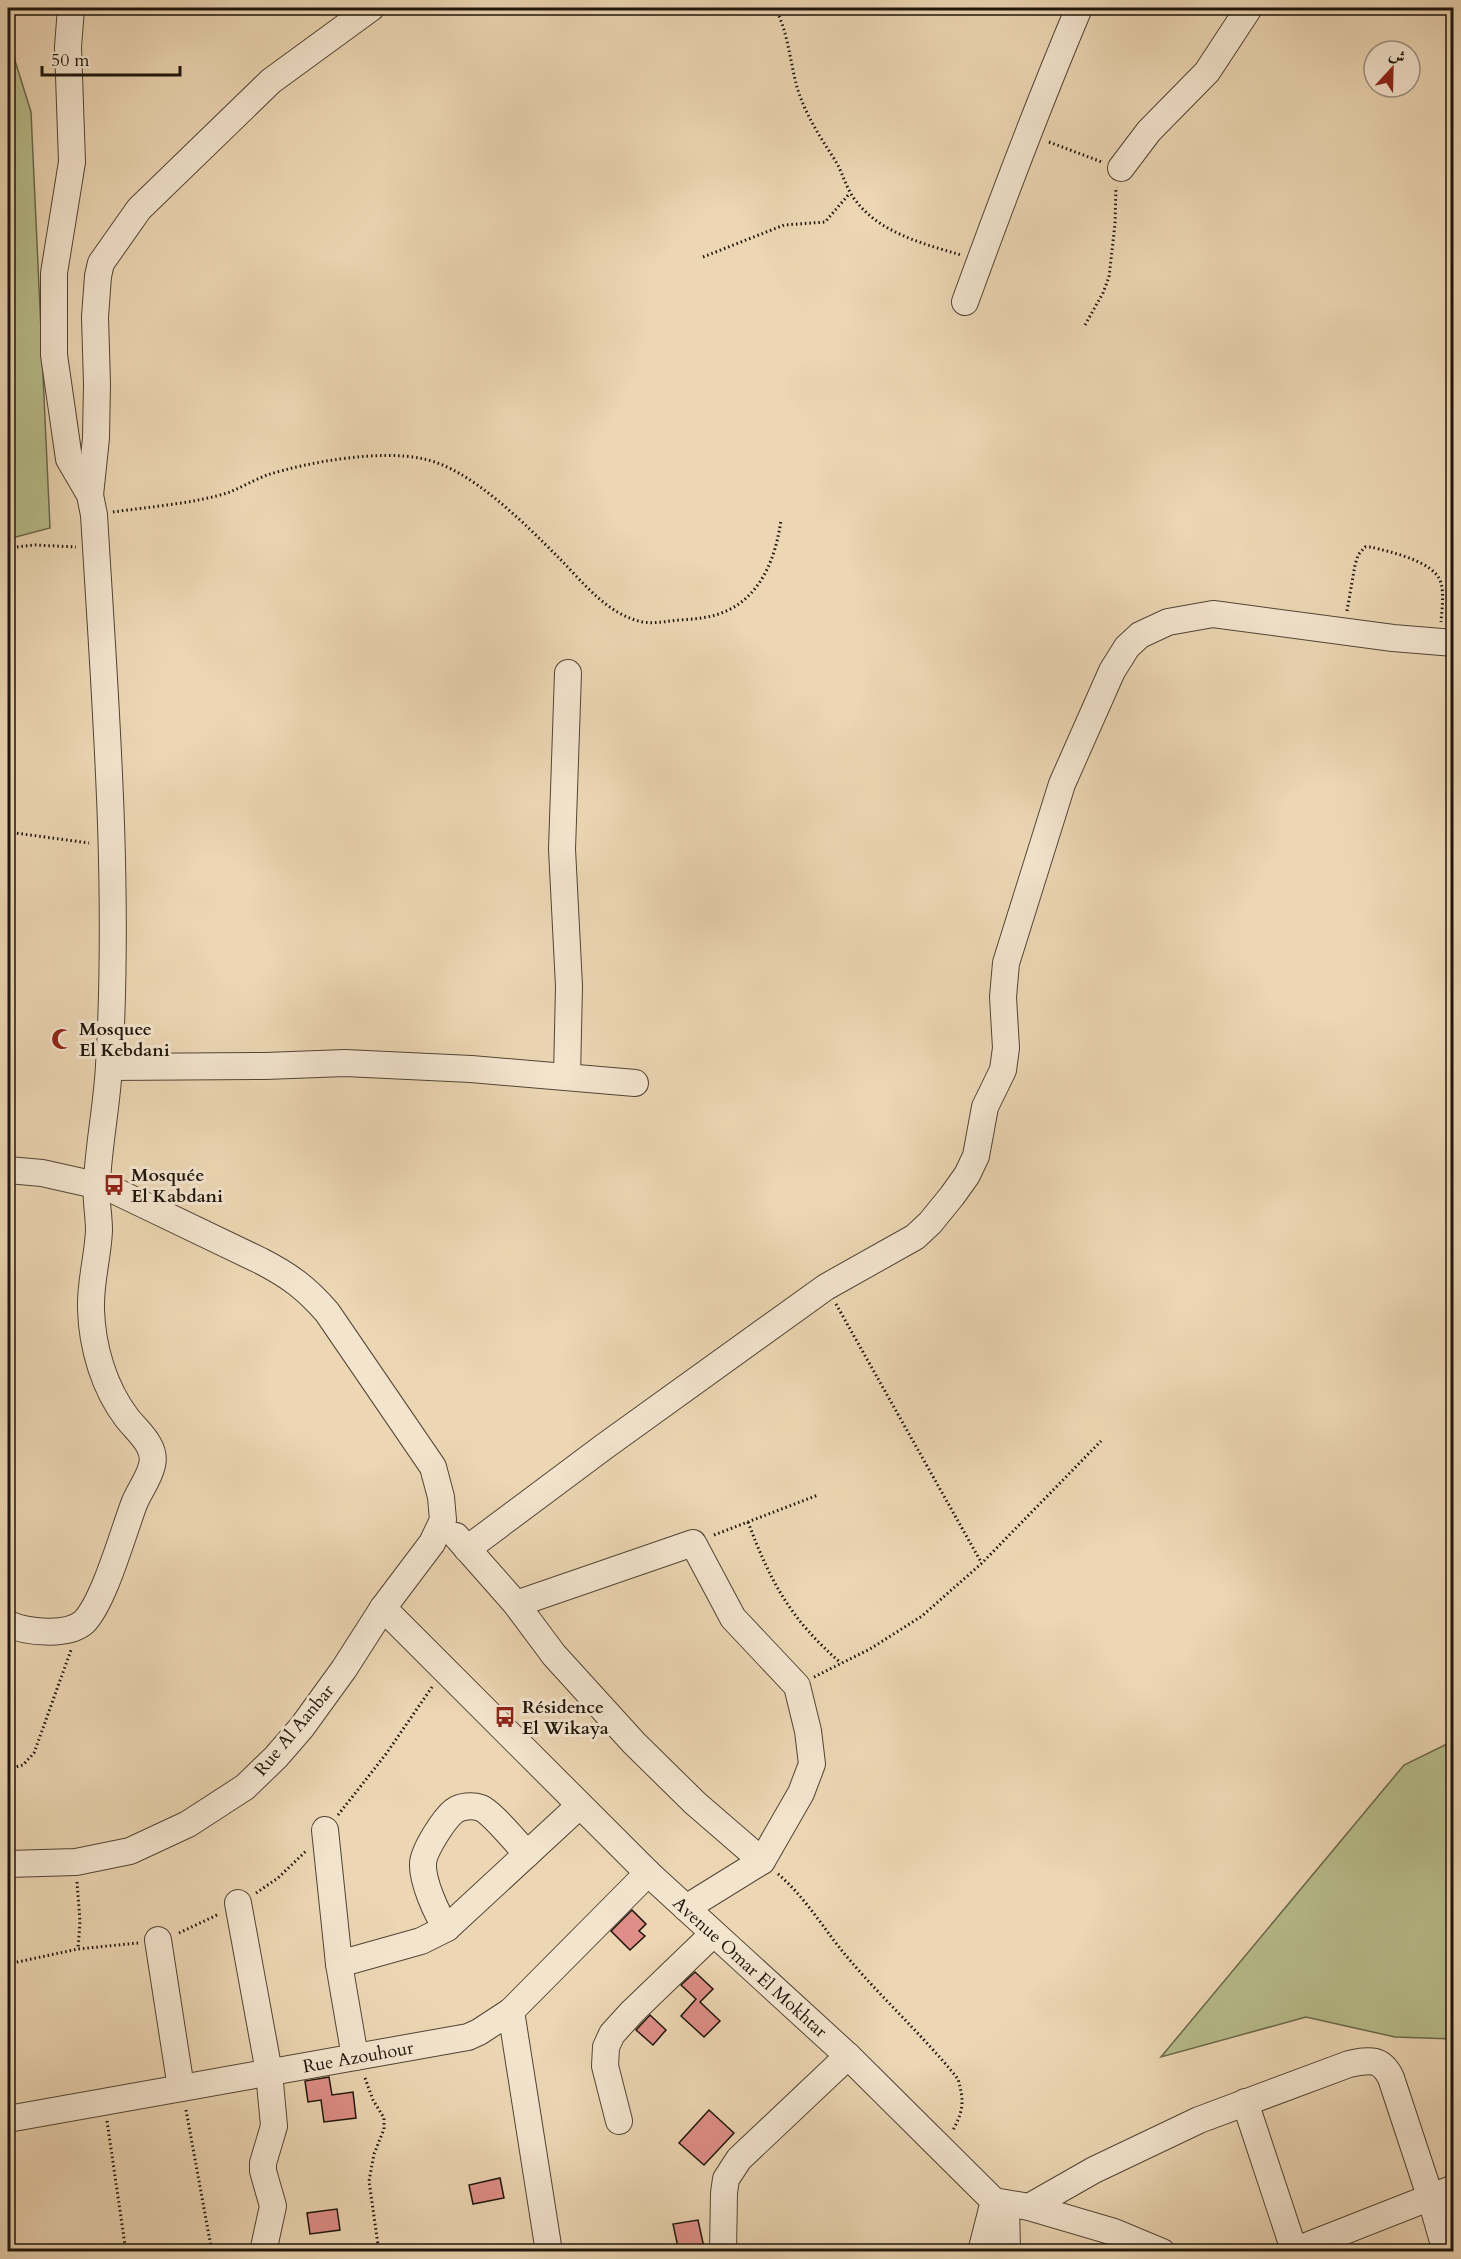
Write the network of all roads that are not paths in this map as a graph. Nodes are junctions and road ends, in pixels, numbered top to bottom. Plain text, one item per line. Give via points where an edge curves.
1 (71, 8) edge
2 (370, 8) edge
3 (1079, 8) edge
4 (1249, 8) edge
5 (1121, 168) road end
6 (965, 302) dead end
7 (92, 505) junction
8 (1447, 643) edge
9 (568, 673) dead end
10 (109, 1067) junction
11 (567, 1077) junction
12 (635, 1083) dead end
13 (8, 1170) edge
14 (96, 1185) junction
15 (443, 1520) junction
16 (467, 1549) junction
17 (516, 1604) junction
18 (384, 1608) junction
19 (8, 1623) edge
20 (579, 1806) junction
21 (325, 1830) road end
22 (527, 1854) junction
23 (762, 1861) junction
24 (8, 1864) edge
25 (648, 1873) junction
26 (238, 1903) road end
27 (686, 1908) junction
28 (447, 1928) junction
29 (713, 1934) junction
30 (158, 1940) road end
31 (339, 1964) junction
32 (511, 2011) junction
33 (358, 2056) junction
34 (848, 2056) junction
35 (269, 2072) junction
36 (182, 2088) junction
37 (1245, 2102) junction
38 (8, 2119) edge
39 (619, 2121) dead end
40 (1442, 2192) edge
41 (1010, 2204) junction
42 (1147, 2248) edge
43 (545, 2251) edge
44 (1292, 2251) edge
45 (263, 2252) edge
46 (723, 2252) edge
47 (981, 2252) edge
48 (1007, 2252) edge
49 (1446, 2252) edge

1 - 7 street via 68,47 72,162 54,273 54,355 69,459
2 - 7 street via 271,81 139,209 101,263 95,317 98,384
3 - 6 street via 1049,77
4 - 5 street via 1207,72 1149,131
7 - 10 street via 112,845
8 - 16 street via 1213,614 1155,626 1127,647 1112,671 1062,784 1006,963 1003,1070 985,1107 976,1156 957,1189 922,1231 826,1287
9 - 11 street via 562,849 569,967
10 - 11 street via 345,1063
10 - 14 street
11 - 12 street
13 - 14 street
14 - 15 street via 261,1261 308,1290 433,1467
14 - 19 street via 99,1232 90,1295 100,1368 120,1407 149,1445 153,1458 96,1604 83,1623 74,1628 32,1632
15 - 16 street
15 - 18 street, Rue Al Aanbar via 432,1543
16 - 17 street
17 - 23 street via 555,1655 634,1743
17 - 23 street via 693,1544 733,1618 797,1686 805,1714 812,1764 801,1793
18 - 20 street, Avenue Omar El Mokhtar
18 - 24 street, Rue Al Aanbar via 302,1727 245,1787 188,1824 130,1851 76,1862
20 - 22 street
20 - 25 street, Avenue Omar El Mokhtar
21 - 31 street
22 - 28 street
22 - 28 street via 482,1809 469,1806 455,1810 441,1827 423,1864 433,1903
23 - 27 street
25 - 27 street, Avenue Omar El Mokhtar
25 - 32 street, Rue Azouhour
26 - 35 street
27 - 29 street, Avenue Omar El Mokhtar
28 - 31 street via 421,1941
29 - 34 street, Avenue Omar El Mokhtar
29 - 39 street via 612,2034 604,2066
30 - 36 street
31 - 33 street
32 - 33 street, Rue Azouhour via 468,2037
32 - 43 street
33 - 35 street, Rue Azouhour
34 - 41 street, Avenue Omar El Mokhtar via 943,2150
34 - 46 street via 739,2159 726,2179
35 - 36 street, Rue Azouhour
35 - 45 street via 273,2126 263,2171 273,2206
36 - 38 street, Rue Azouhour
37 - 40 street via 1349,2064 1378,2062 1388,2069
37 - 41 street
37 - 44 street
40 - 44 street
40 - 49 street
41 - 42 street, Avenue Omar El Mokhtar via 1114,2232
41 - 47 street
41 - 48 street

